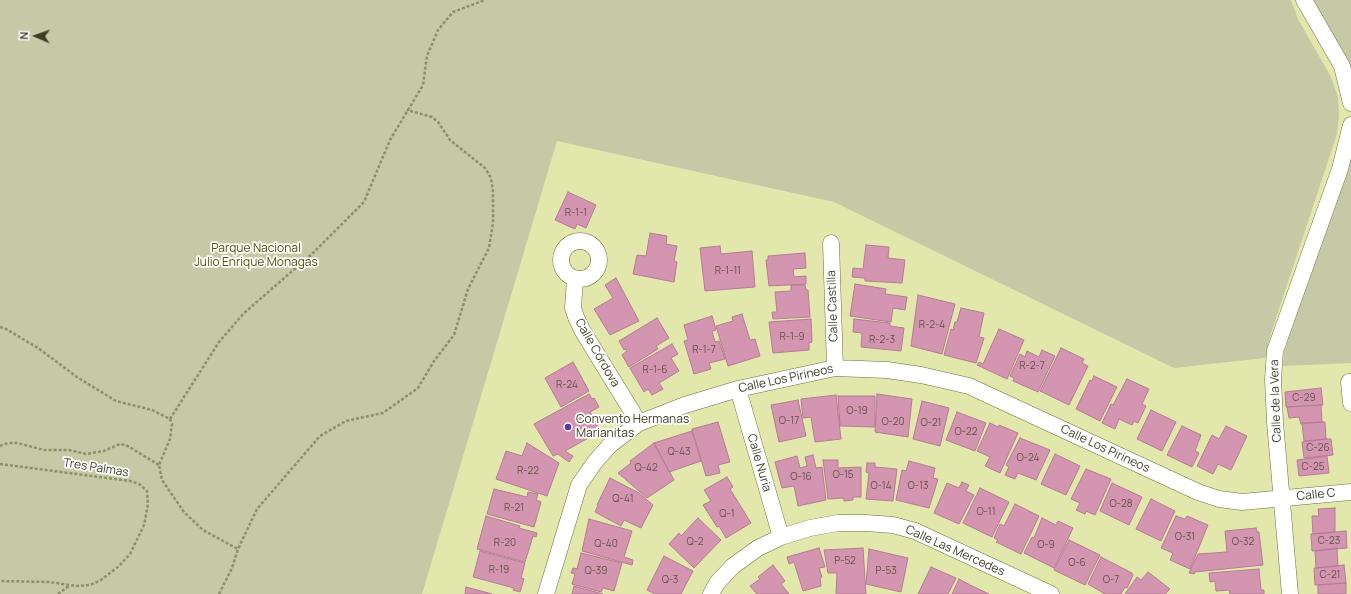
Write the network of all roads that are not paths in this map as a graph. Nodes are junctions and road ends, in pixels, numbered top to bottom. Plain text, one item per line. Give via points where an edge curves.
1 (1304, 0) edge
2 (1351, 103) edge
3 (1351, 125) edge
4 (831, 243) dead end
5 (575, 279) dead end
6 (834, 368) junction
7 (1349, 382) dead end
8 (738, 389) junction
9 (1351, 403) edge
10 (638, 423) junction
11 (1351, 492) edge
12 (1282, 498) junction
13 (781, 537) junction
14 (546, 594) edge
15 (711, 594) edge
16 (1051, 594) edge
17 (1290, 594) edge

1 - 2 street via 1342,66
3 - 12 street, Calle de la Vera via 1340,169 1275,351 1273,379
4 - 6 street, Calle Castilla
5 - 10 street, Calle Córdova via 573,308 576,317
6 - 8 street, Calle Los Pirineos
6 - 12 street, Calle Los Pirineos via 887,370 969,386 1198,492 1242,502
7 - 9 street
8 - 10 street, Calle Los Pirineos
8 - 13 street, Calle Nuria
10 - 14 street, Calle Los Pirineos via 610,445 579,485
11 - 12 street, Calle C
12 - 17 street, Calle de la Vera
13 - 15 street, Calle Las Mercedes via 758,548 733,566
13 - 16 street, Calle Las Mercedes via 838,523 894,525 915,531

